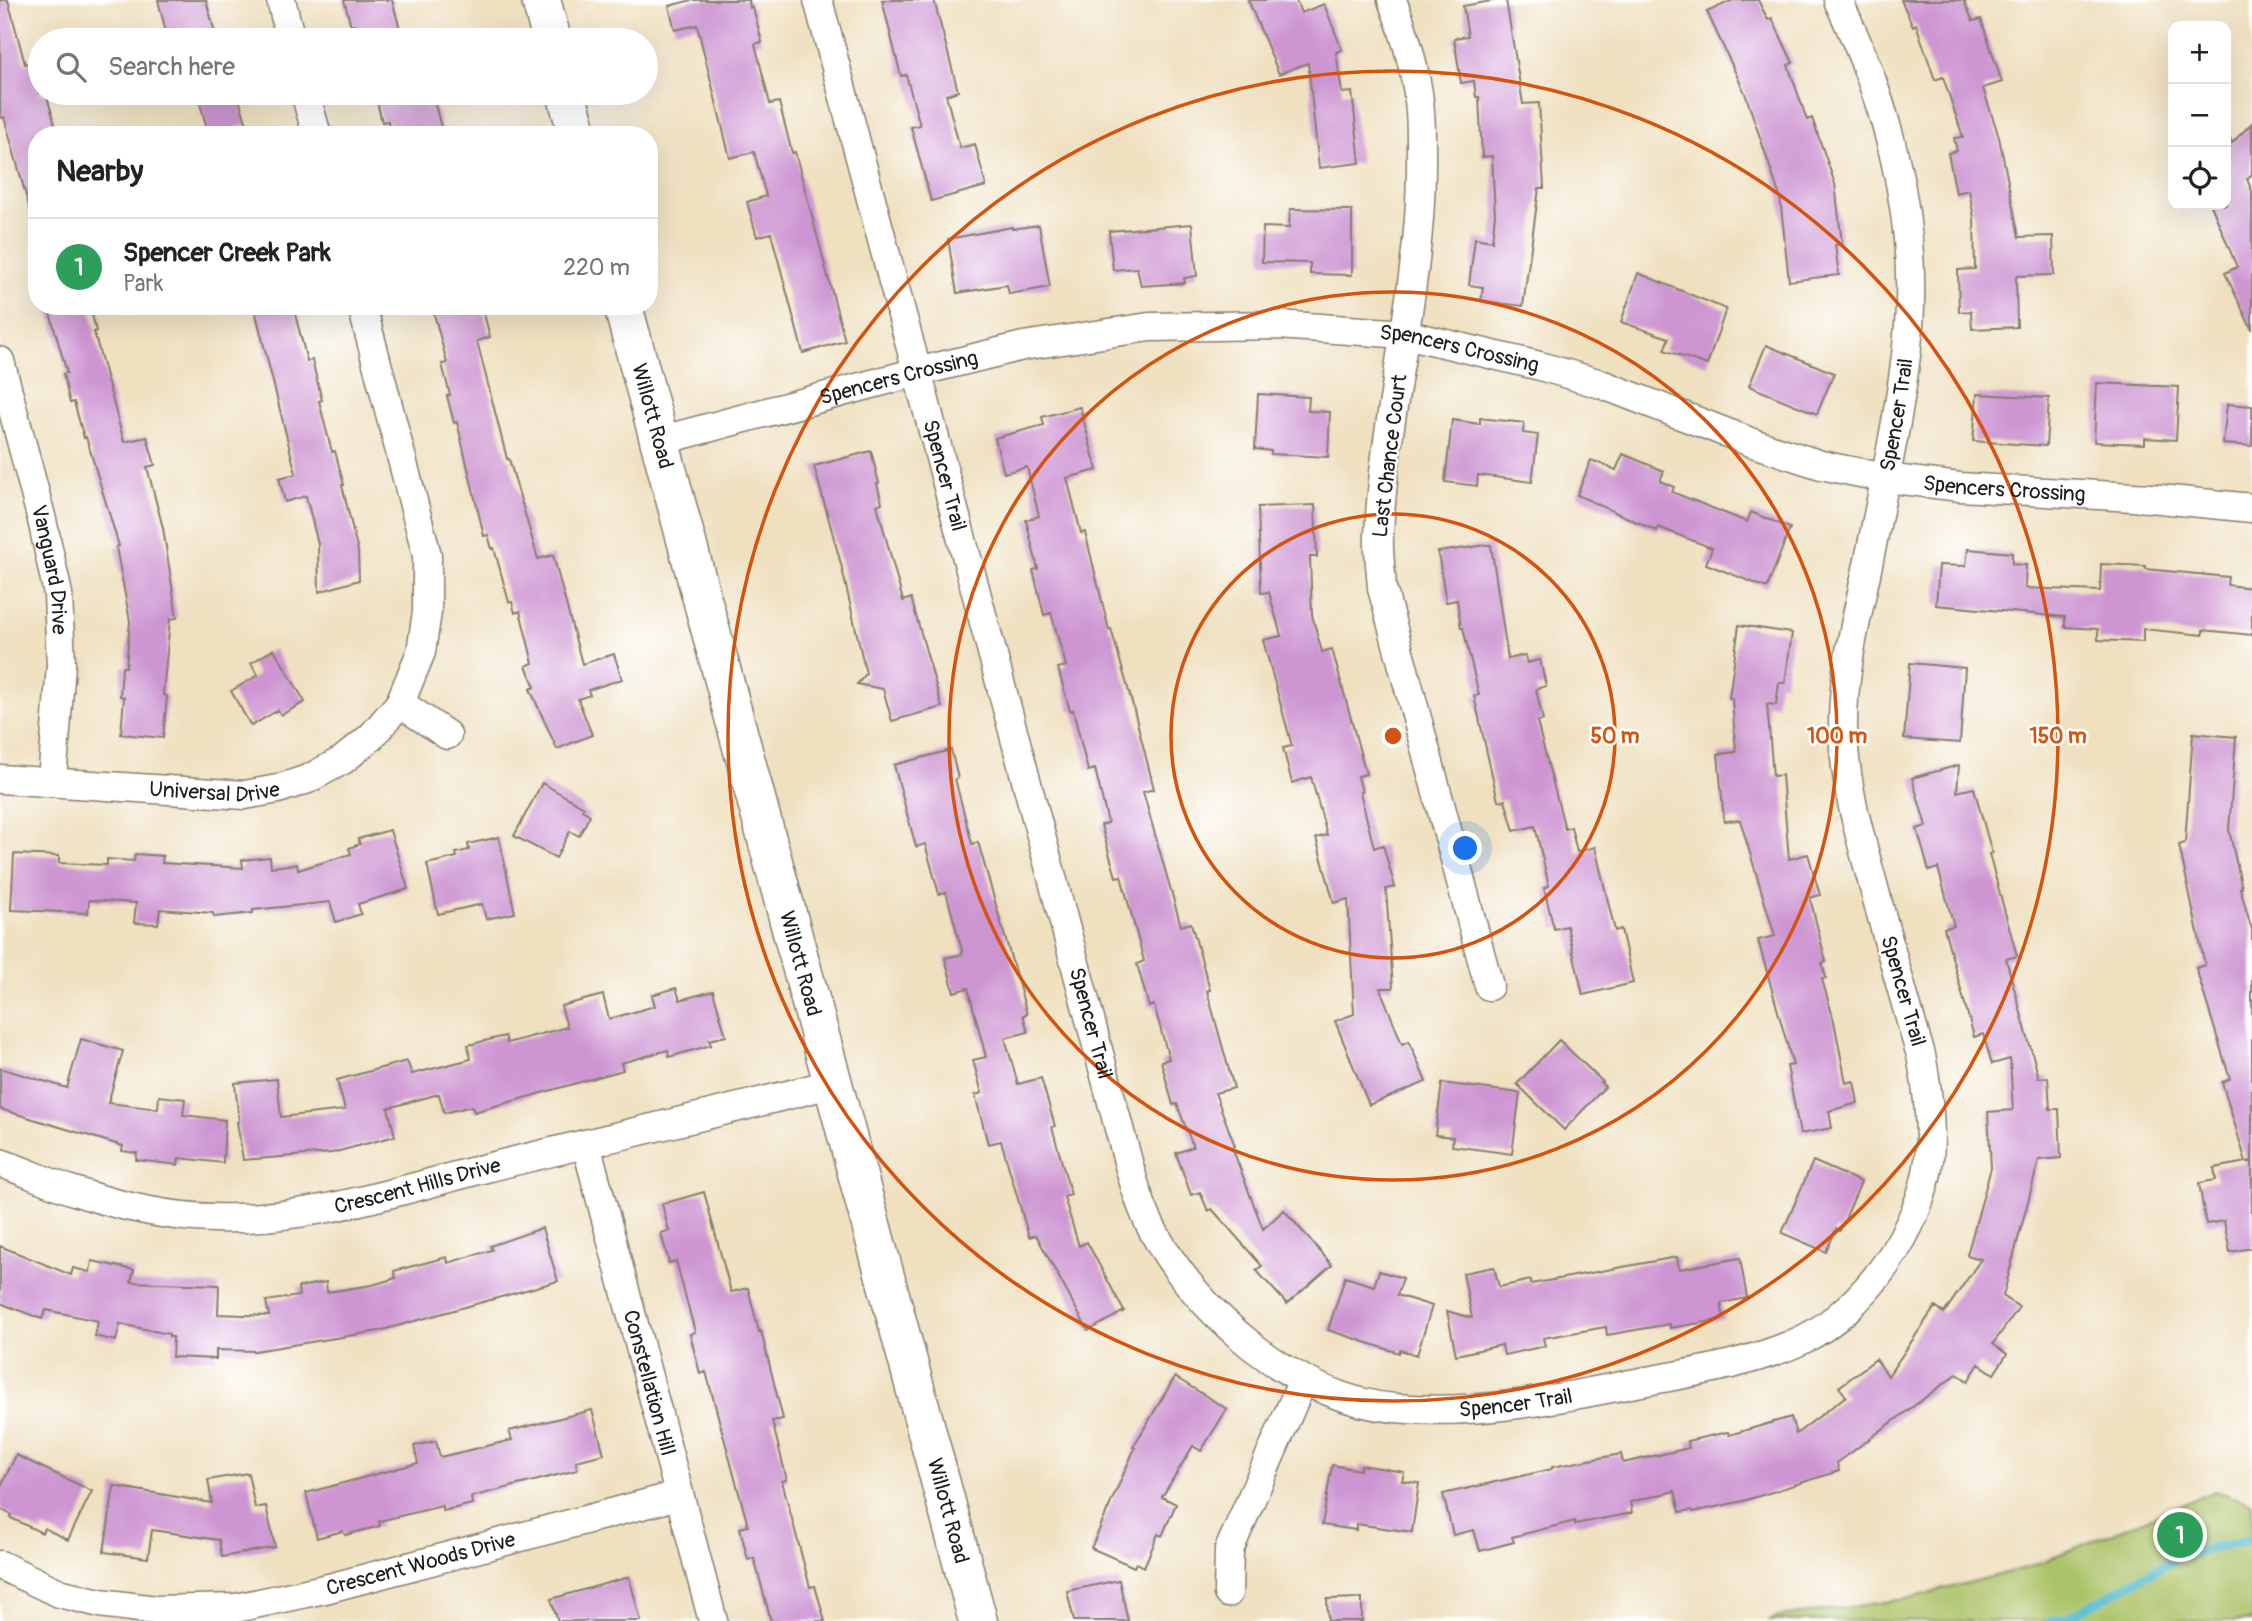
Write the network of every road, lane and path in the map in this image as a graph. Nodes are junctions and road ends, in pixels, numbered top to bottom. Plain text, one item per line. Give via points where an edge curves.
1 (281, 0) edge
2 (541, 0) edge
3 (818, 0) edge
4 (1392, 0) edge
5 (1838, 0) edge
6 (288, 28) edge
7 (549, 28) edge
8 (308, 105) edge
9 (569, 105) edge
10 (314, 126) edge
11 (575, 126) edge
12 (364, 315) edge
13 (625, 315) edge
14 (1405, 334) junction
15 (0, 361) edge
16 (917, 372) junction
17 (659, 441) junction
18 (1885, 478) junction
19 (2252, 508) edge
20 (400, 704) junction
21 (447, 735) dead end
22 (0, 779) edge
23 (52, 782) junction
24 (1489, 986) dead end
25 (834, 1083) junction
26 (586, 1144) junction
27 (0, 1163) edge
28 (1303, 1380) junction
29 (679, 1495) junction
30 (0, 1565) edge
31 (1228, 1593) dead end
32 (98, 1612) edge
33 (713, 1621) edge
34 (978, 1621) edge

1 - 6 street
2 - 7 main road
3 - 16 street, Spencer Trail
4 - 14 street, Last Chance Court via 1417,88 1421,138 1416,266
5 - 18 street, Spencer Trail via 1889,130 1908,231 1909,324
8 - 10 street
9 - 11 main road
12 - 20 street, Universal Drive via 427,555 427,612 421,652
13 - 17 main road, Willott Road
14 - 16 street, Spencers Crossing via 1278,325 1149,327 1023,346
14 - 18 street, Spencers Crossing via 1588,380 1753,443 1821,465
14 - 24 street, Last Chance Court via 1378,537 1382,588
15 - 23 street, Vanguard Drive via 58,594 61,665
16 - 17 street, Spencers Crossing
16 - 28 street, Spencer Trail via 1149,1223 1183,1278 1217,1316 1252,1347
17 - 25 main road, Willott Road
18 - 19 street, Spencers Crossing
18 - 28 street, Spencer Trail via 1848,672 1844,759 1851,804 1921,1055 1930,1127 1928,1162 1917,1201 1885,1268 1833,1320 1803,1339 1766,1354 1585,1393 1503,1407 1391,1408
20 - 21 street
20 - 23 street, Universal Drive via 343,760 278,789 245,795
22 - 23 street, Universal Drive
25 - 26 street, Crescent Hills Drive
25 - 34 main road, Willott Road
26 - 27 street, Crescent Hills Drive via 309,1212 214,1219 117,1204
26 - 29 street, Constellation Hill
28 - 31 street via 1229,1550
29 - 32 street, Crescent Woods Drive via 258,1604 193,1611
29 - 33 street, Constellation Hill
30 - 32 street, Crescent Woods Drive

